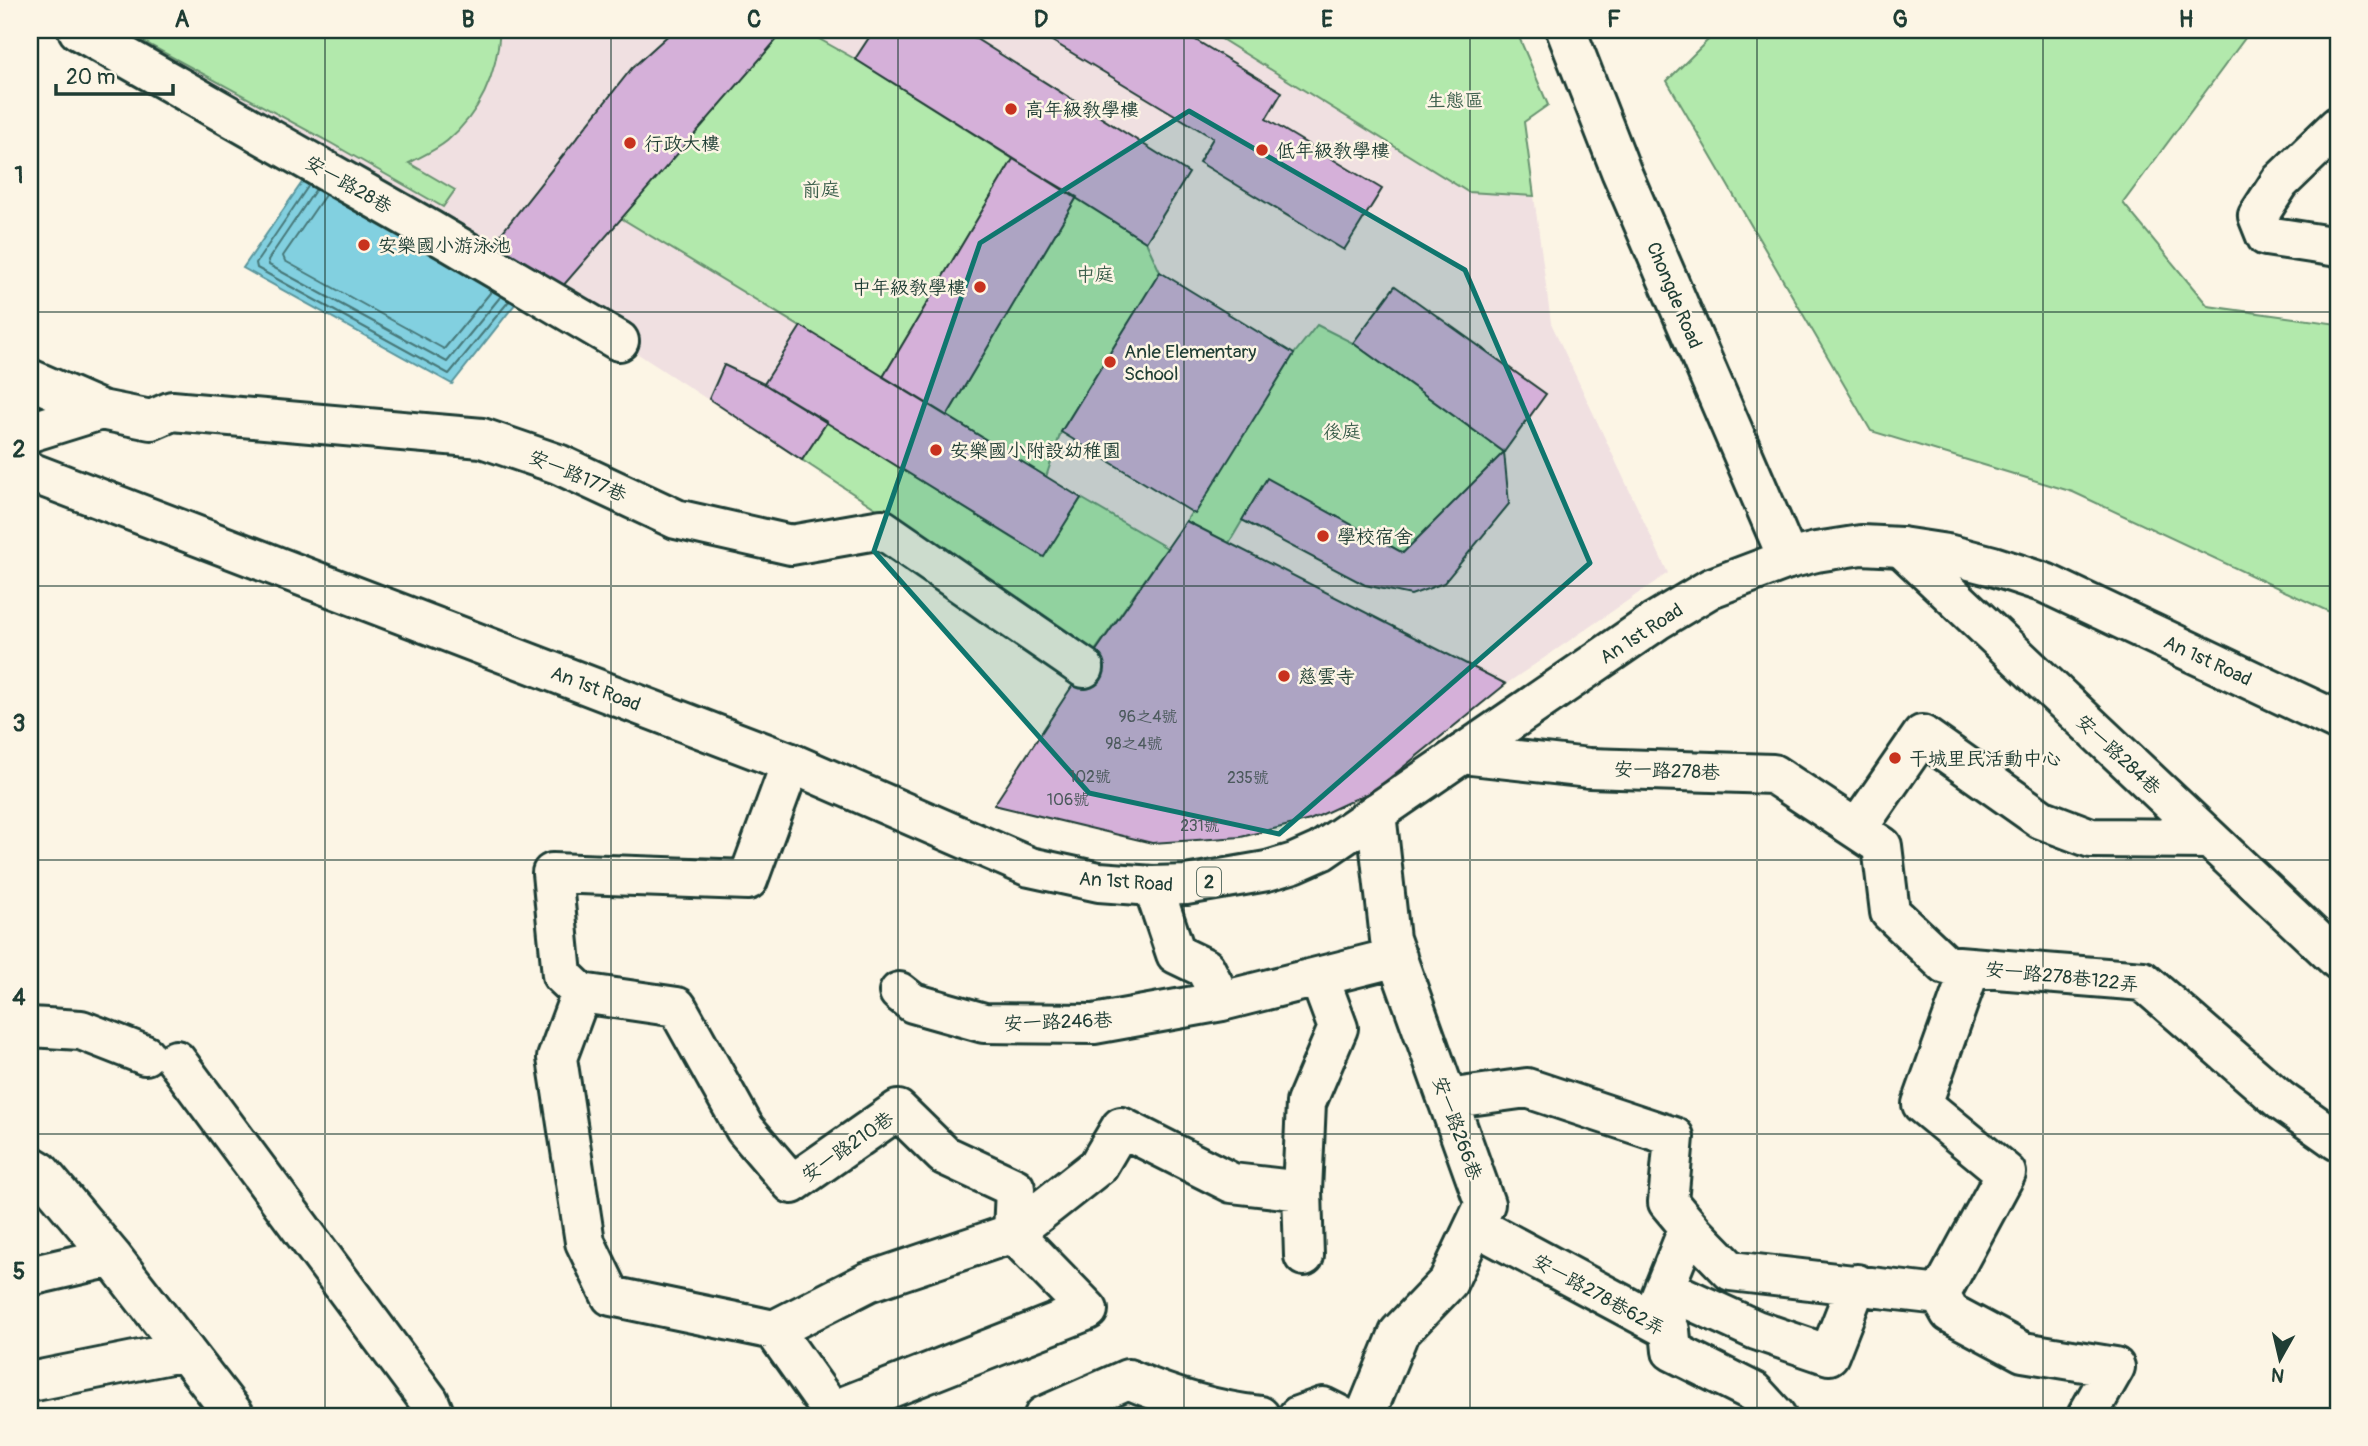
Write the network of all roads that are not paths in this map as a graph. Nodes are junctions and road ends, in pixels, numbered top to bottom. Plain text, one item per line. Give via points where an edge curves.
1 (78, 30) edge
2 (1566, 30) edge
3 (2338, 126) edge
4 (2338, 247) edge
5 (619, 341) dead end
6 (30, 379) edge
7 (101, 410) junction
8 (30, 432) edge
9 (30, 472) edge
10 (1900, 547) junction
11 (1788, 559) junction
12 (1084, 668) dead end
13 (2338, 721) edge
14 (1462, 754) junction
15 (791, 762) junction
16 (1376, 813) junction
17 (1857, 829) junction
18 (2210, 839) junction
19 (1153, 886) junction
20 (1397, 957) junction
21 (2338, 960) edge
22 (1971, 967) junction
23 (1319, 976) junction
24 (899, 992) dead end
25 (581, 993) junction
26 (1222, 1001) junction
27 (30, 1027) edge
28 (1447, 1100) junction
29 (2338, 1140) edge
30 (33, 1169) edge
31 (1302, 1191) junction
32 (1476, 1226) junction
33 (1689, 1227) junction
34 (1013, 1233) junction
35 (1304, 1256) dead end
36 (112, 1257) junction
37 (30, 1276) edge
38 (1857, 1284) junction
39 (1940, 1295) junction
40 (1658, 1304) junction
41 (775, 1330) junction
42 (185, 1351) junction
43 (1128, 1379) junction
44 (30, 1382) edge
45 (834, 1413) edge
46 (236, 1416) edge
47 (435, 1416) edge
48 (1044, 1416) edge
49 (1152, 1416) edge
50 (1260, 1416) edge
51 (1298, 1416) edge
52 (1341, 1416) edge
53 (1365, 1416) edge
54 (1776, 1416) edge
55 (2087, 1416) edge

1 - 5 main road, 安一路28巷
2 - 11 main road, Chongde Road via 1621,171
3 - 4 main road via 2280,182 2258,216 2266,236
6 - 7 main road
7 - 8 main road, 安一路177巷
7 - 12 main road, 安一路177巷 via 151,420 172,411 482,438 558,464 676,519 790,545 882,529
9 - 15 main road, An 1st Road / 2
10 - 11 main road, An 1st Road / 2 via 1861,545
10 - 13 main road, An 1st Road / 2 via 1959,557 2045,583
10 - 18 main road, 安一路284巷
11 - 14 main road, An 1st Road / 2 via 1711,588
14 - 16 main road, An 1st Road / 2
14 - 17 main road, 安一路278巷 via 1589,768 1773,774
15 - 19 main road, An 1st Road / 2 via 1030,867 1099,882
15 - 25 main road via 748,880 552,873 562,975
16 - 19 main road, An 1st Road / 2 via 1321,851 1294,863 1213,881
16 - 20 main road, 安一路266巷 via 1390,939
17 - 18 main road via 1922,735 2041,819 2091,838
17 - 22 main road, 安一路278巷122弄 via 1882,846 1890,912 1946,965
18 - 21 main road, 安一路284巷
19 - 26 main road via 1176,954 1205,968
20 - 23 main road, 安一路246巷
20 - 28 main road, 安一路266巷
22 - 29 main road, 安一路278巷122弄 via 2143,981 2280,1100
22 - 39 main road via 1922,1104 2006,1173
23 - 26 main road, 安一路246巷
23 - 31 main road via 1338,1028 1306,1102
24 - 26 main road, 安一路246巷 via 913,1003 984,1023 1094,1024
25 - 34 main road, 安一路210巷 via 677,1007 746,1129 792,1184 898,1110 944,1155 1015,1188
25 - 41 main road via 557,1058 585,1242 611,1296
27 - 47 main road via 81,1030 161,1057 429,1401
28 - 32 main road, 安一路266巷 via 1485,1205
28 - 33 main road via 1527,1088 1674,1137 1668,1202
30 - 36 main road
31 - 34 main road via 1232,1183 1121,1127 1098,1167
31 - 35 main road
32 - 40 main road, 安一路278巷62弄
32 - 53 main road, 安一路266巷 via 1448,1282 1399,1334
33 - 38 main road via 1731,1271
33 - 40 main road
34 - 41 main road via 868,1282
34 - 45 main road via 1088,1310
36 - 37 main road
36 - 42 main road
38 - 39 main road
38 - 40 main road via 1829,1355
39 - 55 main road via 1950,1313 2023,1352 2115,1367
40 - 54 main road, 安一路278巷62弄 via 1670,1329 1672,1351 1754,1392
41 - 45 main road
42 - 44 main road
42 - 46 main road
43 - 48 main road
43 - 49 main road
43 - 50 main road via 1224,1412
51 - 52 main road via 1323,1407

